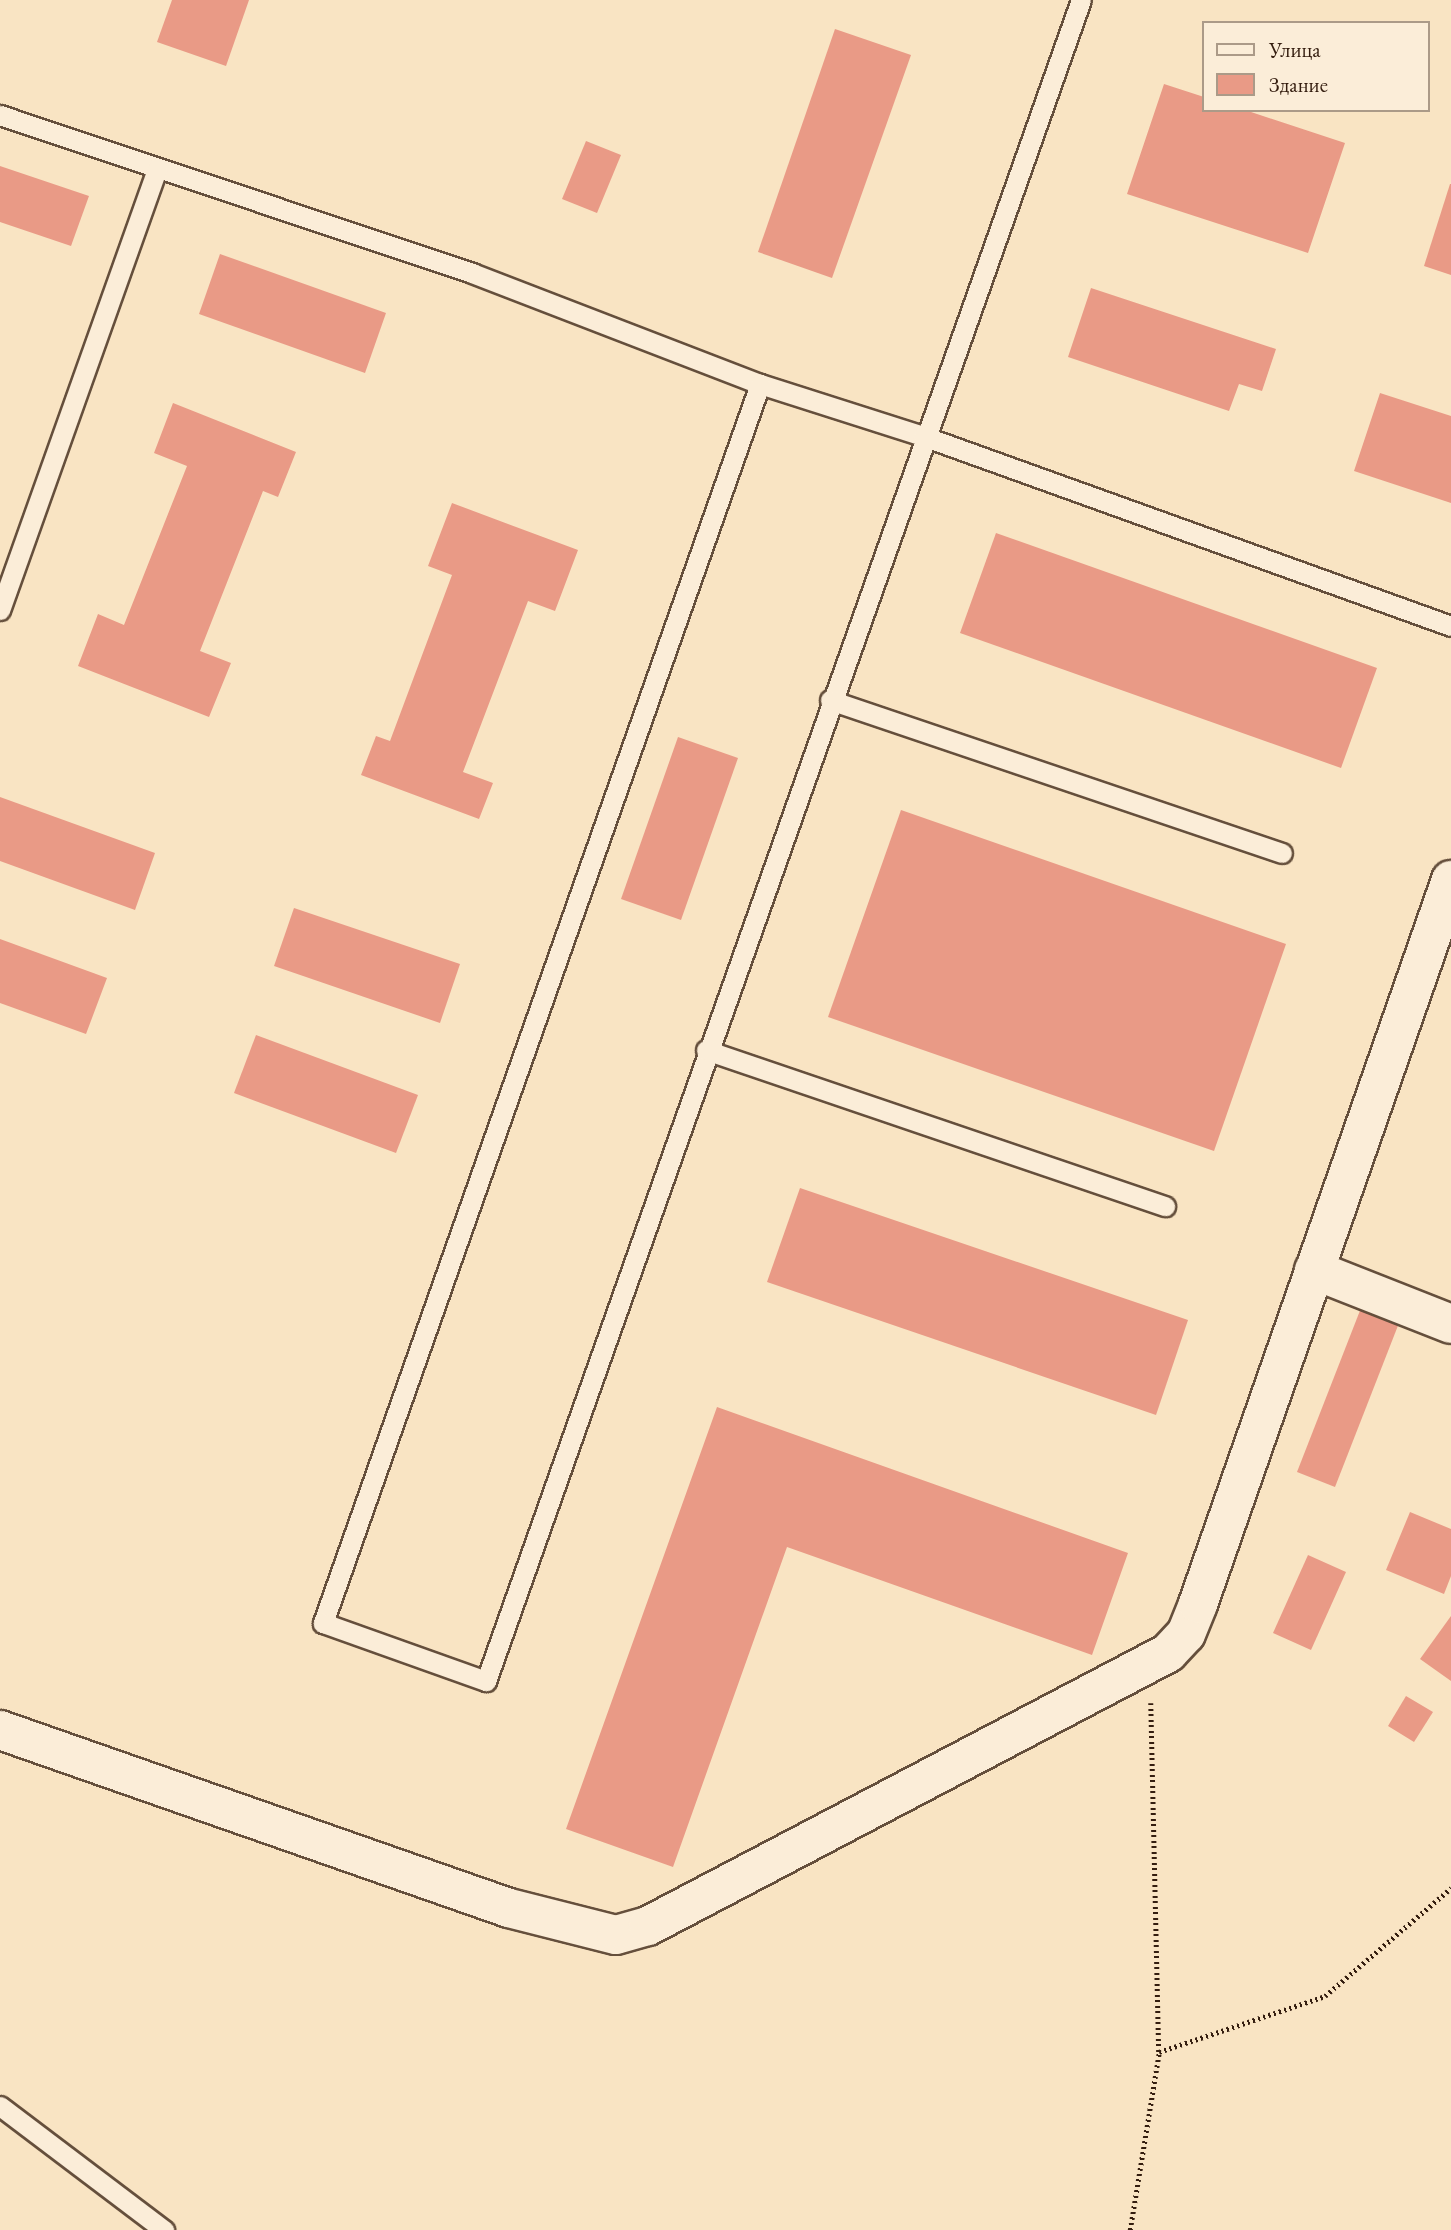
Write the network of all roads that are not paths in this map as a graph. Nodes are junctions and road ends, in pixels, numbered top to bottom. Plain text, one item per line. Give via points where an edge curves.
1 (1081, 0) edge
2 (0, 115) edge
3 (158, 167) junction
4 (760, 384) junction
5 (923, 436) junction
6 (0, 610) edge
7 (1451, 626) edge
8 (830, 700) junction
9 (1282, 853) dead end
10 (1451, 880) edge
11 (706, 1050) junction
12 (1165, 1206) dead end
13 (1314, 1270) junction
14 (1451, 1324) edge
15 (0, 1730) edge
16 (0, 2106) edge
17 (164, 2230) edge

1 - 5 lane
2 - 3 lane
3 - 4 lane via 472,273
3 - 6 lane
4 - 5 lane
4 - 11 lane via 323,1623 486,1681
5 - 7 lane
5 - 8 lane
8 - 9 lane
8 - 11 lane
10 - 13 street
11 - 12 lane
13 - 14 street
13 - 15 street via 1186,1634 1150,1663 648,1926 616,1935 509,1908
16 - 17 lane

